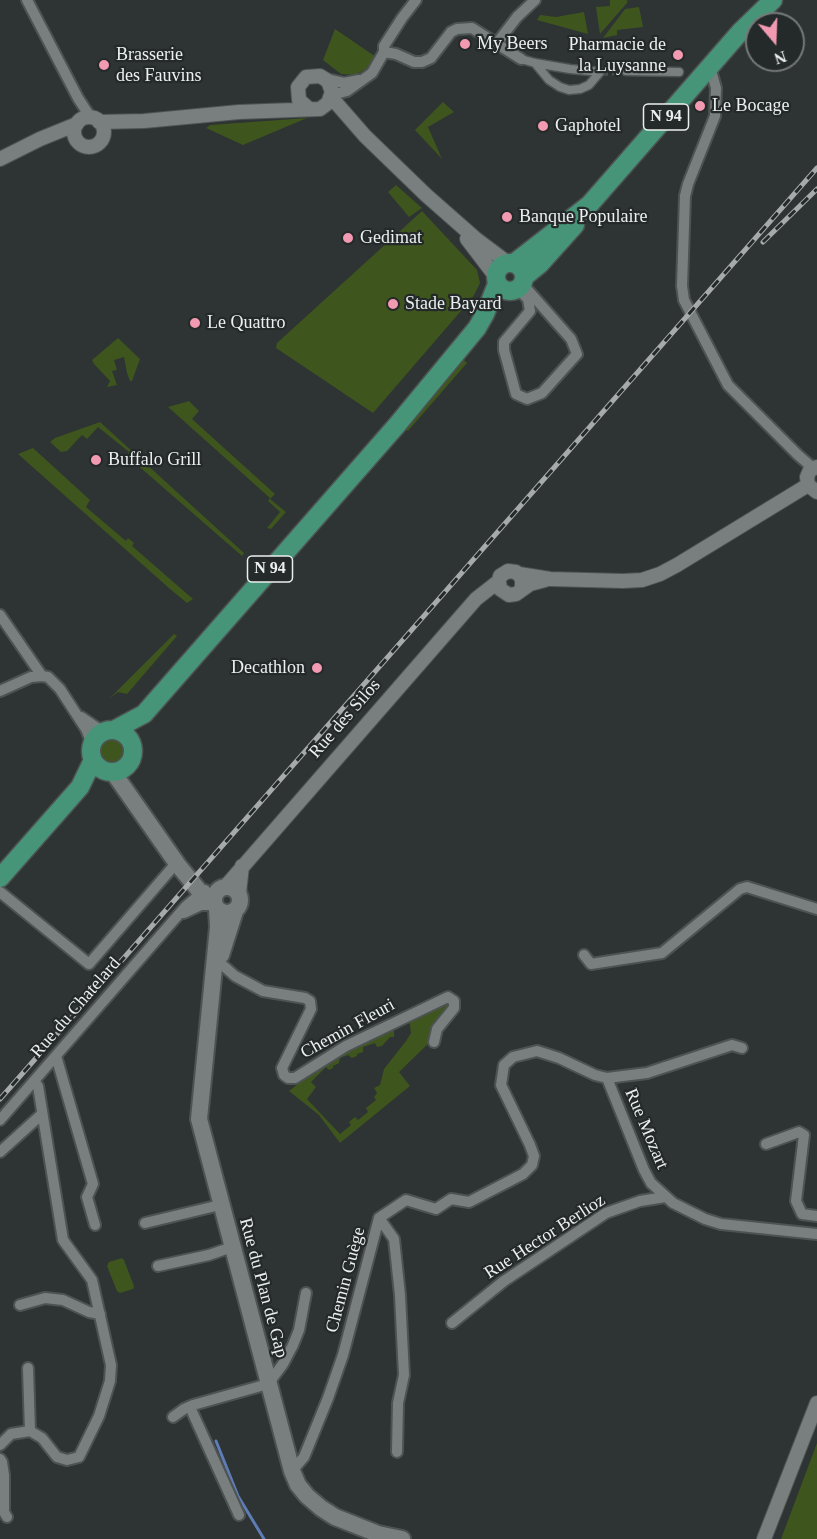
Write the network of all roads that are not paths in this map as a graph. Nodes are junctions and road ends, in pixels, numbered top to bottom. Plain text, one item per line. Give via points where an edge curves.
1 (27, 0) edge
2 (416, 0) edge
3 (535, 0) edge
4 (762, 0) edge
5 (773, 0) edge
6 (741, 31) junction
7 (496, 43) junction
8 (384, 52) junction
9 (521, 59) joint
10 (535, 63) junction
11 (708, 69) junction
12 (626, 71) tunnel mouth
13 (679, 72) dead end
14 (326, 79) junction
15 (366, 79) junction
16 (298, 87) junction
17 (324, 102) junction
18 (257, 111) junction
19 (87, 121) junction
20 (144, 121) junction
21 (102, 140) junction
22 (78, 142) junction
23 (25, 147) junction
24 (0, 159) edge
25 (511, 278) junction
26 (815, 468) edge
27 (812, 488) edge
28 (519, 574) junction
29 (550, 579) junction
30 (500, 586) junction
31 (522, 588) junction
32 (0, 615) edge
33 (42, 676) junction
34 (0, 691) edge
35 (76, 713) junction
36 (144, 714) junction
37 (106, 754) junction
38 (178, 865) junction
39 (0, 878) edge
40 (0, 892) edge
41 (214, 895) junction
42 (817, 909) edge
43 (176, 918) junction
44 (584, 955) dead end
45 (219, 962) junction
46 (213, 979) junction
47 (434, 1042) dead end
48 (742, 1048) dead end
49 (56, 1056) junction
50 (607, 1078) junction
51 (34, 1081) junction
52 (42, 1114) junction
53 (0, 1120) edge
54 (766, 1144) dead end
55 (0, 1152) edge
56 (665, 1197) junction
57 (220, 1205) junction
58 (817, 1216) edge
59 (379, 1218) junction
60 (145, 1223) dead end
61 (95, 1225) dead end
62 (817, 1234) edge
63 (232, 1247) junction
64 (158, 1266) dead end
65 (306, 1293) dead end
66 (20, 1305) dead end
67 (100, 1314) junction
68 (452, 1323) dead end
69 (28, 1368) dead end
70 (268, 1384) junction
71 (817, 1403) edge
72 (189, 1407) junction
73 (173, 1417) dead end
74 (30, 1431) junction
75 (0, 1446) edge
76 (397, 1452) dead end
77 (0, 1459) edge
78 (292, 1471) junction
79 (239, 1515) dead end
80 (7, 1517) dead end
81 (377, 1536) edge
82 (402, 1539) edge
83 (764, 1539) edge

1 - 19 street
2 - 8 street via 390,36
3 - 7 street
4 - 6 main road, N 94
5 - 6 main road, N 94
6 - 11 main road, N 94
7 - 8 street via 472,28 457,29 427,61
7 - 9 street
8 - 15 street
9 - 10 street
10 - 10 street via 570,69 600,72 589,85 569,90 549,80
11 - 25 main road, N 94 via 555,249
11 - 26 street via 716,88 715,116 685,196 684,300 728,385
12 - 13 street
14 - 15 street via 350,83
14 - 16 street via 310,76
14 - 17 street via 330,85
15 - 17 street
16 - 17 street via 299,100
16 - 18 street via 280,102
17 - 18 street
17 - 25 street via 476,239
18 - 20 street
19 - 20 street
19 - 21 street via 103,130
19 - 22 street via 74,134
19 - 23 street
20 - 21 street
21 - 22 street via 87,147
22 - 23 street
23 - 24 street
25 - 25 street via 528,298 530,311 504,342 504,350 516,393 527,399 542,393 577,354 572,339 526,288
25 - 36 main road, N 94 via 492,300 477,328 397,425
26 - 27 street via 807,477
27 - 29 street via 660,574 623,581
28 - 29 street
28 - 30 street via 503,573
28 - 31 street
29 - 31 street
30 - 31 street via 513,595
30 - 41 street, Rue des Silos via 476,599
32 - 33 street
33 - 34 street
33 - 35 street via 54,682
35 - 37 street
35 - 37 street
36 - 37 main road, N 94
36 - 37 main road, N 94 via 132,746 127,737
37 - 38 main road via 126,793
37 - 39 main road
38 - 40 street via 89,964
38 - 41 main road
41 - 43 street, Rue du Chatelard
41 - 43 street, Rue du Chatelard via 186,906
41 - 45 main road via 240,903
41 - 46 main road via 218,927
42 - 44 street via 747,887 662,953 591,964
43 - 49 street, Rue du Chatelard
45 - 46 main road
45 - 47 street, Chemin Fleuri via 263,991 310,1001 311,1009 282,1068 288,1078 295,1078 346,1046 448,997 454,1001 454,1008 437,1029
46 - 57 main road, Rue du Plan de Gap via 199,1119
48 - 50 street via 732,1045 647,1072
49 - 51 street, Rue du Chatelard
49 - 61 street via 93,1184 87,1197
50 - 56 street, Rue Mozart via 644,1170
50 - 59 street, Rue Mozart via 537,1051 513,1057 504,1065 501,1085 530,1145 532,1164 523,1174 469,1202 451,1199 436,1209 406,1200
51 - 52 street
51 - 53 street, Rue du Chatelard
52 - 55 street
52 - 67 street via 63,1240 92,1280
54 - 58 street via 799,1132 804,1135 796,1201 802,1214
56 - 62 street, Rue Mozart via 721,1224
56 - 68 street, Rue Hector Berlioz via 606,1213 504,1281
57 - 60 street
57 - 63 main road, Rue du Plan de Gap
59 - 76 street, Chemin Guège via 394,1239 400,1295 405,1375 398,1403
59 - 78 street, Chemin Guège via 328,1398 304,1457
63 - 64 street
63 - 70 main road, Rue du Plan de Gap
65 - 70 street via 293,1345
66 - 67 street via 45,1298 63,1300
67 - 74 street via 111,1365 110,1381 83,1452 73,1460 62,1459 37,1433
69 - 74 street
70 - 72 street
70 - 78 main road, Rue du Plan de Gap
71 - 83 street
72 - 73 street
72 - 79 street
74 - 75 street via 12,1434
77 - 80 street
78 - 81 main road, Rue du Plan de Gap via 298,1485 321,1508
81 - 82 main road, Rue du Plan de Gap

